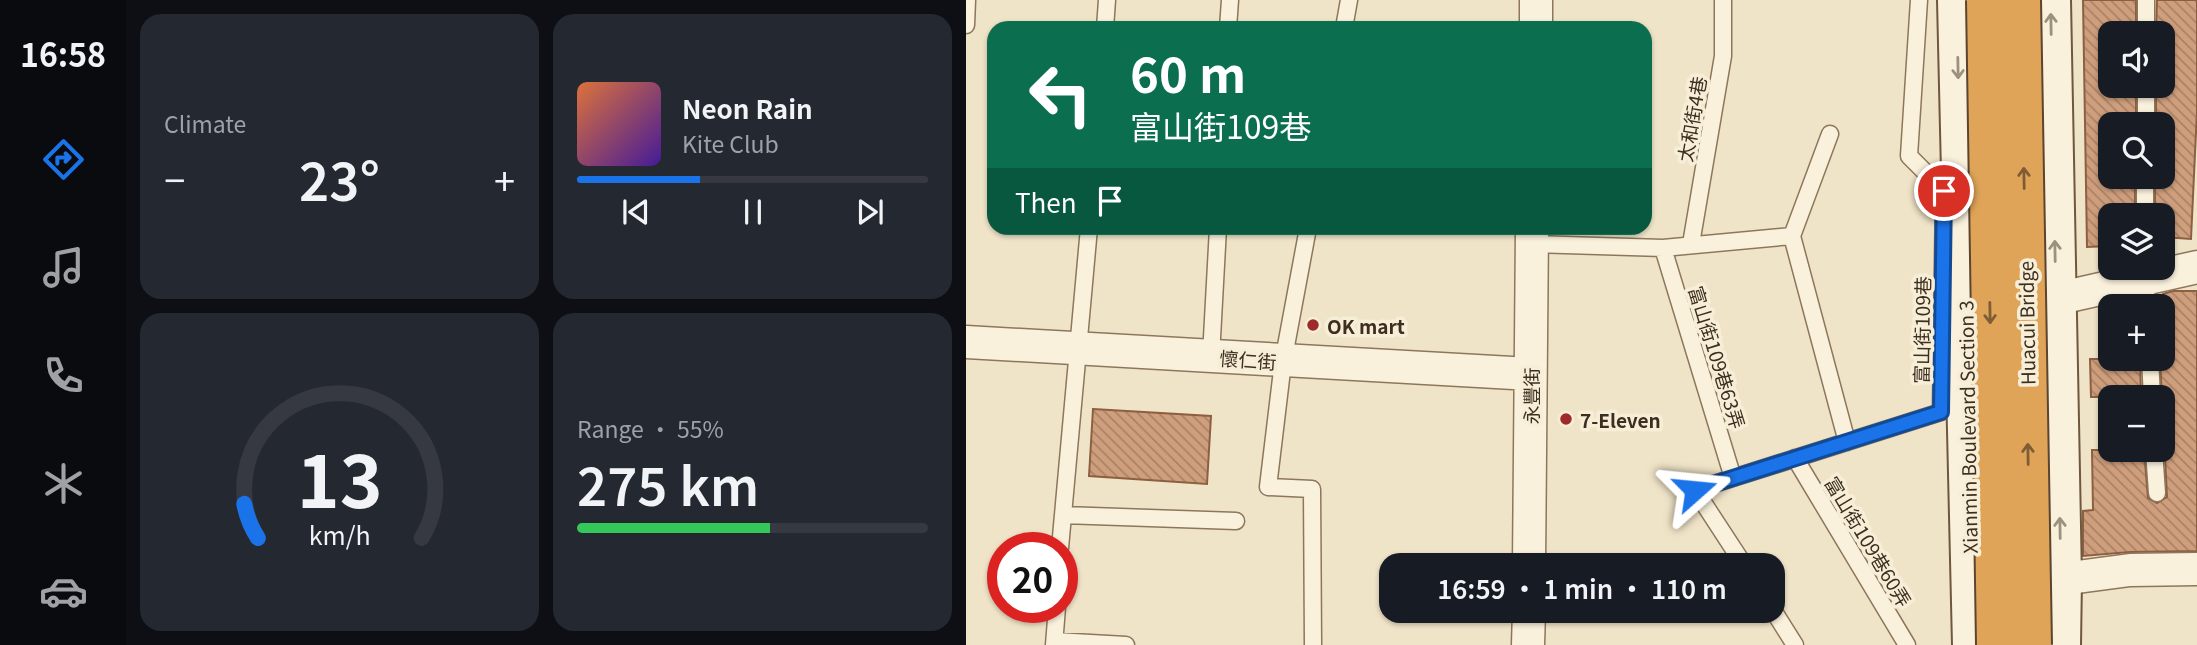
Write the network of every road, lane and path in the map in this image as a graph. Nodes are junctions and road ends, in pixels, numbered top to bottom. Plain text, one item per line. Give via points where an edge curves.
1 (967, 0) edge
2 (1107, 0) edge
3 (1230, 0) edge
4 (1349, 0) edge
5 (1536, 0) edge
6 (1723, 0) edge
7 (1919, 0) edge
8 (1956, 0) edge
9 (1986, 0) edge
10 (2021, 0) edge
11 (2051, 0) edge
12 (2146, 0) edge
13 (1106, 21) edge
14 (1228, 21) edge
15 (1345, 21) edge
16 (1536, 21) edge
17 (2146, 21) edge
18 (966, 25) edge
19 (1830, 134) dead end
20 (1088, 235) edge
21 (1218, 235) edge
22 (1307, 235) edge
23 (1532, 236) edge
24 (1792, 236) junction
25 (1691, 244) junction
26 (1663, 248) junction
27 (2197, 267) edge
28 (2146, 285) edge
29 (2056, 299) junction
30 (966, 342) edge
31 (1079, 349) junction
32 (1211, 356) junction
33 (1283, 362) junction
34 (1530, 374) junction
35 (1847, 442) junction
36 (1795, 458) junction
37 (2155, 462) edge
38 (1733, 478) junction
39 (2157, 494) dead end
40 (1063, 515) junction
41 (1236, 521) dead end
42 (1061, 532) edge
43 (1529, 553) edge
44 (1736, 553) edge
45 (2197, 569) edge
46 (2062, 579) junction
47 (1056, 623) edge
48 (1529, 623) edge
49 (1782, 623) edge
50 (1054, 643) edge
51 (1126, 645) edge
52 (1313, 645) edge
53 (1528, 645) edge
54 (1796, 645) edge
55 (1907, 645) edge
56 (1972, 645) edge
57 (1996, 645) edge
58 (2032, 645) edge
59 (2061, 645) edge

1 - 18 lane
2 - 13 lane
3 - 14 lane
4 - 15 lane
5 - 16 street
6 - 25 lane, 太和街4巷 via 1723,57
7 - 35 lane, 富山街109巷 via 1909,156 1944,191 1941,412
8 -> 56 street, Xianmin Boulevard Section 3
9 -> 57 highway, Huacui Bridge, bridge
58 -> 10 highway, Huacui Bridge, bridge
29 -> 11 street
12 - 17 lane
19 - 24 lane
20 - 31 lane
21 - 32 lane
22 - 33 lane
23 - 26 lane
23 - 34 street, 永豐街
24 - 25 lane
24 - 35 lane
25 - 26 lane
26 - 38 lane, 富山街109巷63弄
27 - 28 street
28 - 29 street
46 -> 29 street
30 - 31 street, 懷仁街
31 - 32 street, 懷仁街
31 - 40 lane
32 - 33 street, 懷仁街
33 - 34 street, 懷仁街
33 - 52 lane via 1268,486 1312,489
34 - 43 street, 永豐街
35 - 36 lane, 富山街109巷
36 - 38 lane, 富山街109巷
36 - 55 lane, 富山街109巷60弄
37 - 39 lane
38 - 44 lane, 富山街109巷 via 1695,490
40 - 41 lane
40 - 42 lane
45 - 46 street via 2130,570
46 - 59 street
47 - 50 lane
48 - 53 street
49 - 54 lane
50 - 51 lane

